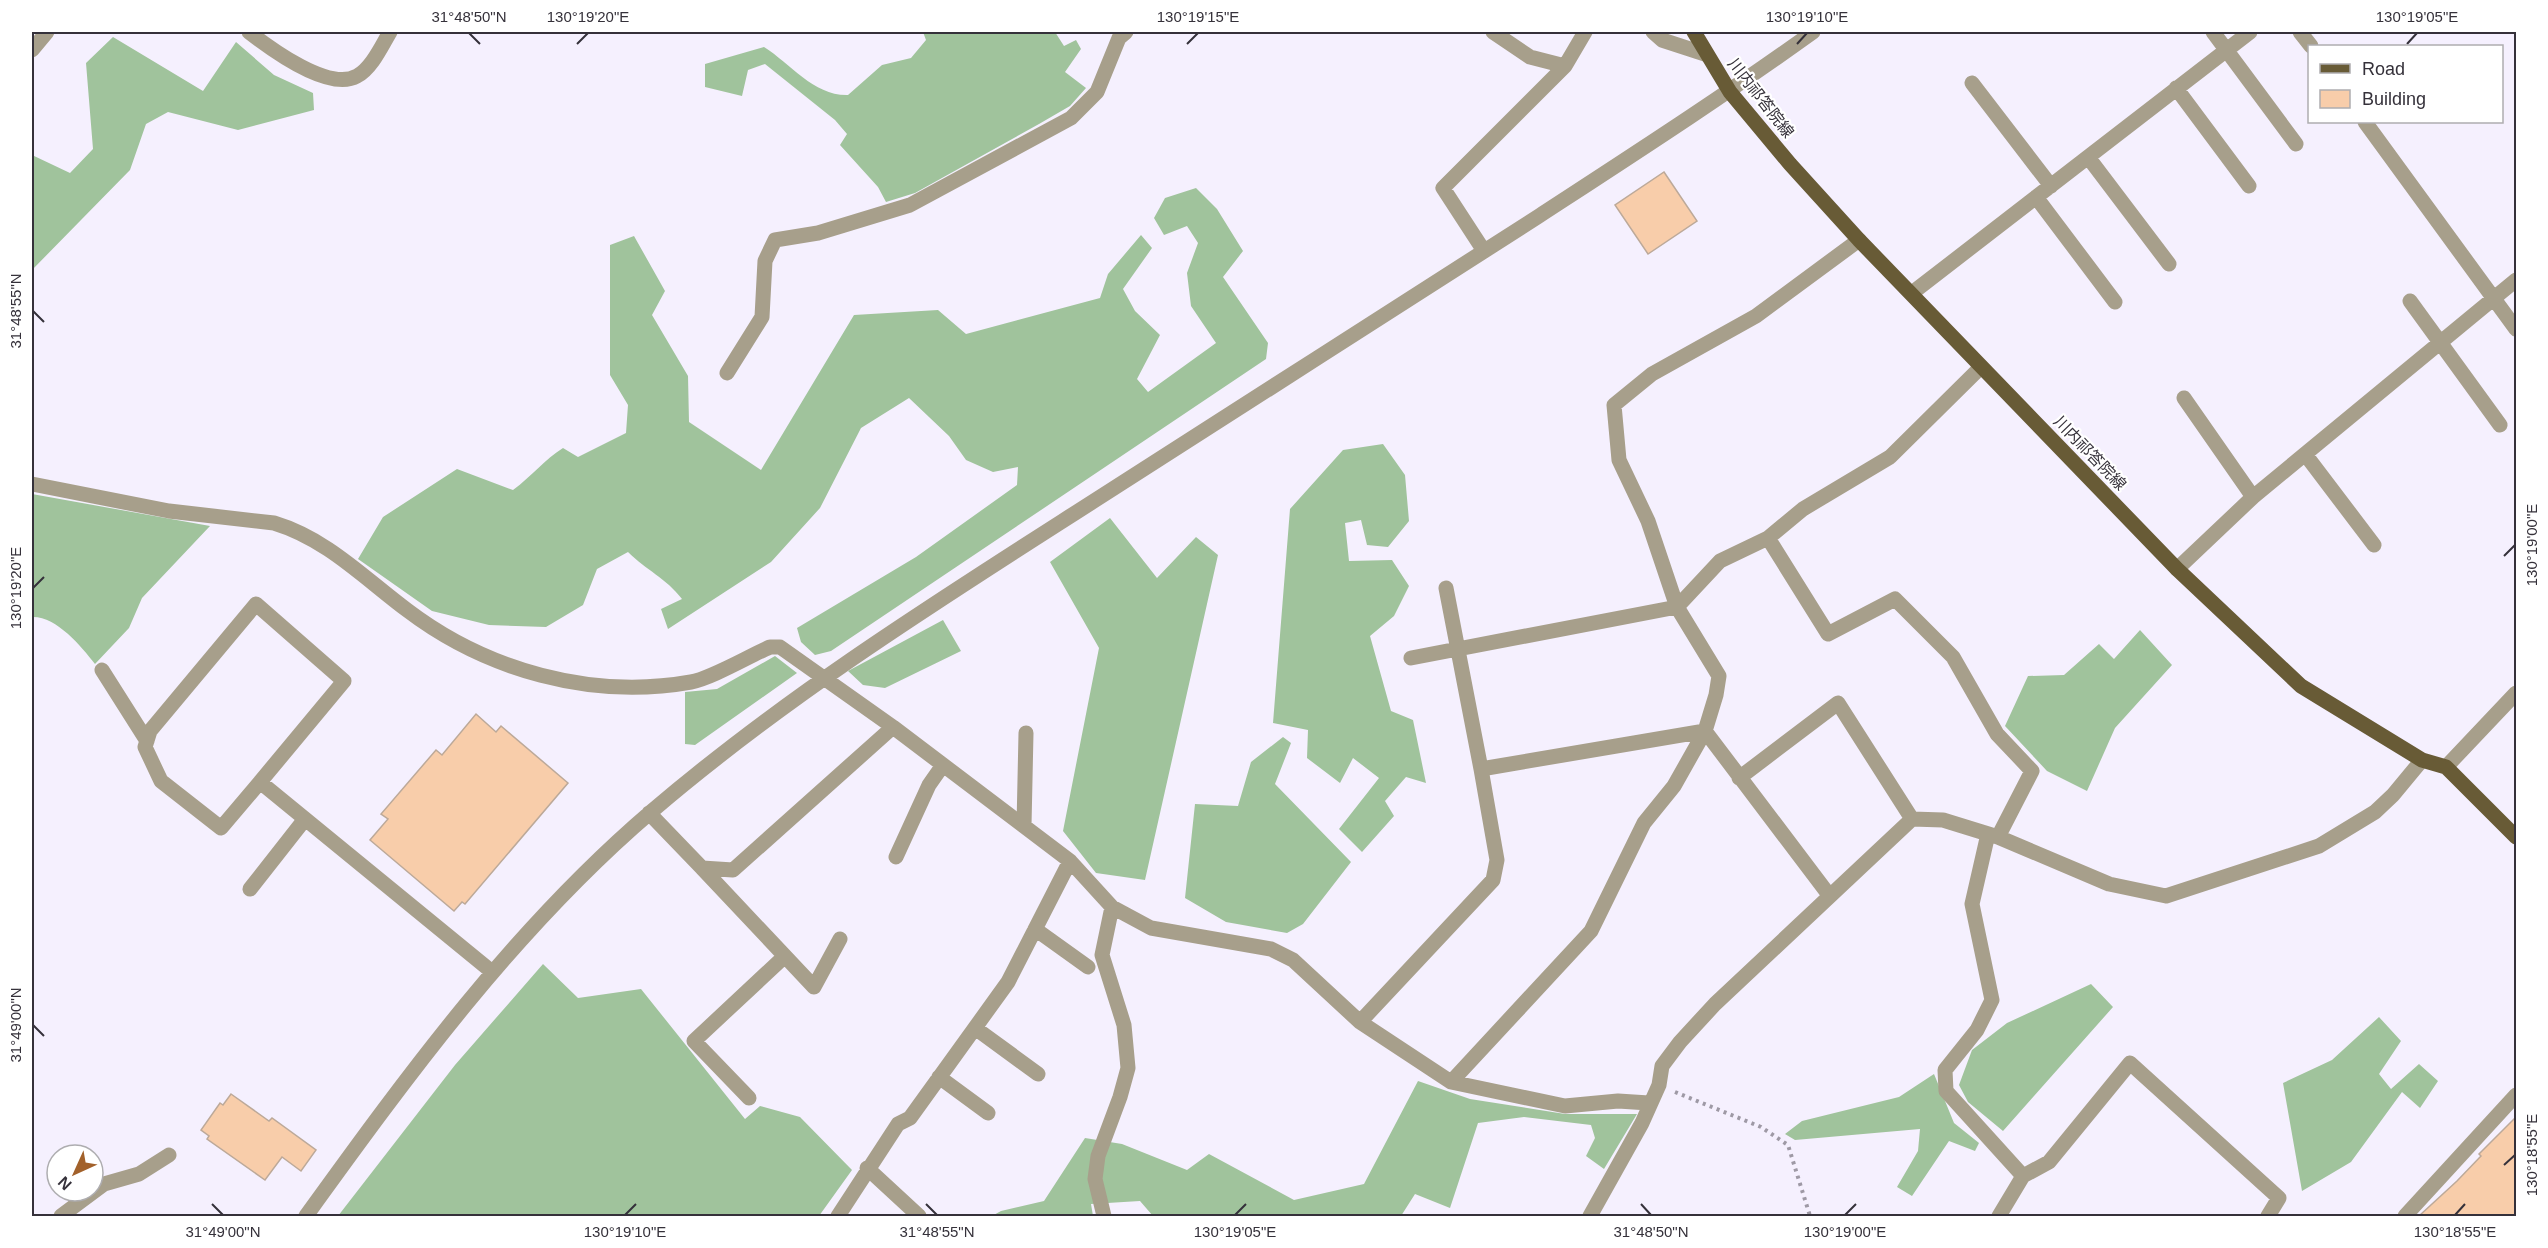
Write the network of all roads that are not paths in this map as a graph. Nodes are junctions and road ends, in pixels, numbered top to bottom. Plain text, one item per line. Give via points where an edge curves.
1 (47, 32) edge
2 (249, 32) edge
3 (390, 32) edge
4 (1125, 32) edge
5 (1493, 32) edge
6 (1585, 32) edge
7 (1653, 32) edge
8 (1694, 32) edge
9 (1813, 32) edge
10 (2213, 32) edge
11 (2250, 32) edge
12 (2300, 32) edge
13 (2310, 45) edge
14 (2226, 49) junction
15 (32, 50) edge
16 (1705, 54) junction
17 (1565, 66) junction
18 (1972, 83) dead end
19 (2176, 88) junction
20 (1730, 92) junction
21 (2366, 123) edge
22 (2296, 144) dead end
23 (2088, 157) junction
24 (2051, 186) junction
25 (2249, 186) dead end
26 (2036, 197) junction
27 (1859, 240) junction
28 (1484, 251) junction
29 (2169, 264) dead end
30 (2517, 280) edge
31 (1912, 293) junction
32 (2493, 298) junction
33 (2410, 301) dead end
34 (2115, 302) dead end
35 (2517, 329) edge
36 (2440, 342) junction
37 (1981, 367) junction
38 (727, 373) dead end
39 (2184, 398) dead end
40 (2500, 425) dead end
41 (2305, 454) junction
42 (32, 484) edge
43 (2253, 497) junction
44 (1768, 538) junction
45 (2373, 546) dead end
46 (2178, 568) junction
47 (1446, 588) dead end
48 (1677, 607) junction
49 (1458, 650) junction
50 (1411, 658) dead end
51 (102, 670) dead end
52 (2517, 693) edge
53 (893, 727) junction
54 (1705, 731) junction
55 (1026, 733) dead end
56 (147, 741) junction
57 (2422, 760) junction
58 (943, 765) junction
59 (2446, 767) junction
60 (1480, 769) junction
61 (1739, 778) junction
62 (260, 782) junction
63 (649, 813) junction
64 (305, 819) junction
65 (1912, 819) junction
66 (1024, 826) junction
67 (1993, 835) junction
68 (2517, 837) edge
69 (896, 857) dead end
70 (1070, 861) junction
71 (702, 868) junction
72 (250, 889) dead end
73 (1829, 895) junction
74 (1112, 907) junction
75 (1035, 930) junction
76 (840, 939) dead end
77 (785, 956) junction
78 (1088, 967) dead end
79 (491, 971) junction
80 (1360, 1022) junction
81 (975, 1028) junction
82 (1038, 1074) dead end
83 (939, 1077) junction
84 (1451, 1082) junction
85 (2517, 1095) edge
86 (749, 1098) dead end
87 (1649, 1103) junction
88 (988, 1113) dead end
89 (169, 1155) dead end
90 (867, 1168) junction
91 (2023, 1176) junction
92 (61, 1216) edge
93 (306, 1216) edge
94 (838, 1216) edge
95 (919, 1216) edge
96 (1104, 1216) edge
97 (1590, 1216) edge
98 (1999, 1216) edge
99 (2268, 1216) edge
100 (2405, 1216) edge

1 - 15 street
2 - 3 street via 301,66 333,80 357,76
4 - 38 street via 1097,92 1071,118 910,205 818,233 775,240 765,261 762,317
5 - 17 street via 1530,57
6 - 17 street
7 - 16 street via 1662,40
8 - 16 main road, 川内祁答院線
9 - 20 street
10 - 14 street
11 - 14 street
12 - 13 street
14 - 19 street
14 - 22 street
16 - 20 main road, 川内祁答院線
17 - 28 street via 1443,188
18 - 24 street
19 - 23 street
19 - 25 street
20 - 27 main road, 川内祁答院線
20 - 28 street
21 - 32 street
23 - 24 street
23 - 29 street
24 - 26 street
26 - 31 street
26 - 34 street
27 - 31 main road, 川内祁答院線
27 - 48 street via 1756,316 1652,374 1614,405 1619,460 1648,520
28 - 63 street via 882,636 746,734
30 - 32 street
31 - 37 main road, 川内祁答院線
32 - 35 street
32 - 36 street
33 - 36 street
36 - 40 street
36 - 41 street
37 - 44 street via 1890,457 1803,509
37 - 46 main road, 川内祁答院線
39 - 43 street
41 - 43 street
41 - 45 street
42 - 53 street via 131,505 291,528 349,563 440,634 495,662 526,671 577,682 640,686 693,682 775,645
43 - 46 street
44 - 48 street via 1720,561
44 - 67 street via 1828,634 1895,599 1953,657 1997,734 2032,771
46 - 57 main road, 川内祁答院線 via 2301,686
47 - 49 street
48 - 49 street
48 - 54 street via 1719,676
49 - 50 street
49 - 60 street
51 - 56 street
52 - 59 street
53 - 58 street
53 - 71 street via 733,870
54 - 60 street
54 - 61 street
54 - 84 street via 1674,786 1644,824 1591,931
55 - 66 street
56 - 62 street via 145,747 161,781 221,828
56 - 62 street via 150,731 256,604 344,681
57 - 59 main road, 川内祁答院線
57 - 67 street via 2374,812 2319,846 2166,896 2109,884
58 - 66 street
58 - 69 street via 929,785
59 - 68 main road, 川内祁答院線
60 - 80 street via 1497,860 1493,880
61 - 65 street via 1838,703
61 - 73 street
62 - 64 street
63 - 71 street
63 - 79 street
64 - 72 street
64 - 79 street
65 - 67 street via 1943,820
65 - 73 street
66 - 70 street
67 - 91 street via 1972,904 1992,1000 1977,1030 1945,1070 1946,1091
70 - 74 street
70 - 75 street
71 - 77 street
73 - 87 street via 1680,1042 1662,1066 1659,1085
74 - 80 street via 1151,928 1271,950 1293,960
74 - 96 street via 1102,955 1124,1025 1128,1068 1098,1156 1095,1179
75 - 78 street
75 - 81 street via 1008,982
76 - 77 street via 814,987
77 - 86 street via 694,1041
79 - 93 street
80 - 84 street
81 - 82 street
81 - 83 street
83 - 88 street
83 - 90 street
84 - 87 street via 1565,1106 1618,1101
85 - 100 street
87 - 97 street via 1642,1123
89 - 92 street via 140,1174 104,1184
90 - 94 street
90 - 95 street
91 - 98 street
91 - 99 street via 2049,1162 2130,1063 2279,1198

